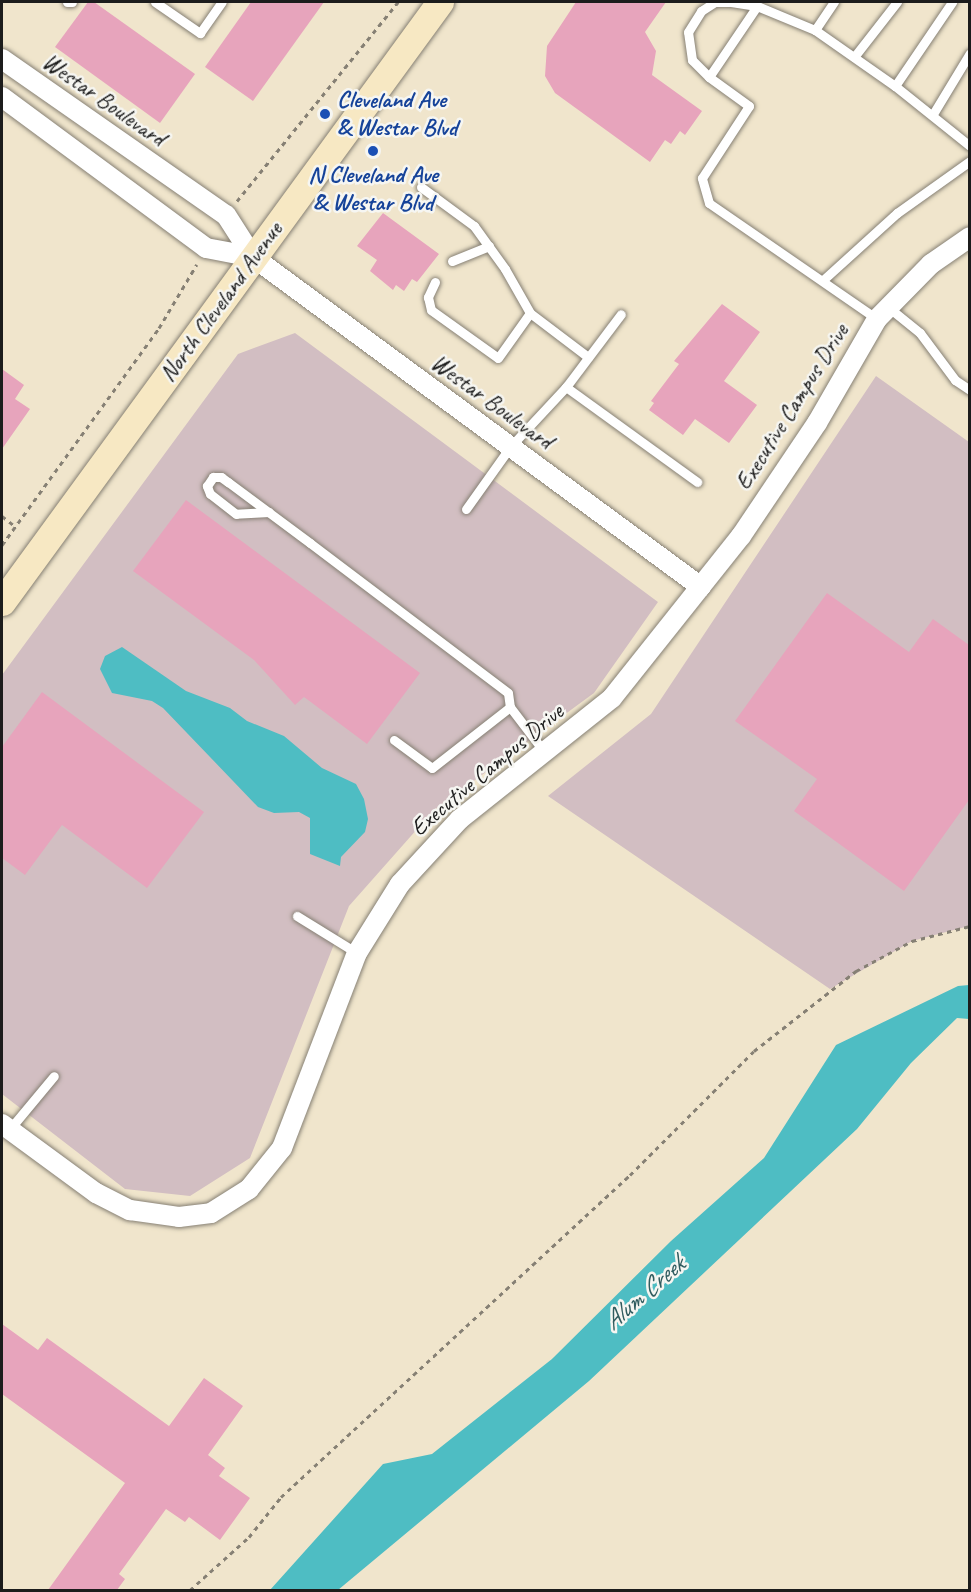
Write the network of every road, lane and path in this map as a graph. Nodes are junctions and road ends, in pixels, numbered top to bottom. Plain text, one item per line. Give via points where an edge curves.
1 (67, 2) edge
2 (72, 2) edge
3 (155, 2) edge
4 (222, 2) edge
5 (398, 2) edge
6 (440, 2) edge
7 (730, 2) edge
8 (834, 2) edge
9 (897, 2) edge
10 (952, 2) edge
11 (757, 6) junction
12 (815, 30) junction
13 (969, 53) edge
14 (854, 57) junction
15 (2, 59) edge
16 (709, 77) junction
17 (895, 86) junction
18 (2, 97) edge
19 (933, 114) junction
20 (969, 146) edge
21 (969, 161) edge
22 (421, 187) dead end
23 (226, 215) junction
24 (969, 237) edge
25 (489, 246) junction
26 (206, 248) junction
27 (253, 257) junction
28 (452, 261) dead end
29 (823, 280) junction
30 (435, 282) dead end
31 (883, 313) junction
32 (530, 314) junction
33 (621, 314) dead end
34 (588, 357) junction
35 (566, 387) junction
36 (969, 390) edge
37 (510, 447) junction
38 (696, 482) dead end
39 (466, 508) dead end
40 (268, 512) junction
41 (2, 516) edge
42 (15, 526) junction
43 (2, 545) edge
44 (701, 588) junction
45 (2, 602) edge
46 (510, 707) junction
47 (394, 740) dead end
48 (544, 753) junction
49 (297, 916) dead end
50 (969, 926) edge
51 (357, 953) junction
52 (54, 1076) dead end
53 (5, 1127) edge
54 (190, 1590) edge

1 - 2 lane
3 - 4 lane via 200,33
5 - 23 path
6 - 27 main road, North Cleveland Avenue
7 - 11 lane
7 - 16 lane via 715,2 701,11 688,32 692,60
8 - 12 lane
9 - 14 lane
10 - 17 lane
11 - 12 lane
11 - 16 lane
12 - 14 lane
13 - 19 lane
14 - 17 lane
15 - 23 street, Westar Boulevard
16 - 29 lane via 748,106 702,178 709,203
17 - 19 lane
18 - 26 street, Westar Boulevard
19 - 20 lane
21 - 29 lane via 897,213
22 - 25 lane via 474,226
23 - 27 street, Westar Boulevard
24 - 31 street, Executive Campus Drive via 931,264
25 - 28 lane
25 - 32 lane
26 - 27 street, Westar Boulevard
26 - 42 path via 159,328
27 - 37 street, Westar Boulevard
27 - 45 main road, North Cleveland Avenue
29 - 31 lane
30 - 32 lane via 428,297 431,310 498,358
31 - 36 lane via 920,333 955,380
31 - 44 street, Executive Campus Drive via 810,433
32 - 34 lane
33 - 34 lane
34 - 35 lane
35 - 37 lane
35 - 38 lane
37 - 39 lane
37 - 44 street, Westar Boulevard
40 - 40 lane via 221,477 213,477 207,486 210,494 236,514
40 - 46 lane via 508,693
41 - 42 path
42 - 43 path
44 - 48 street, Executive Campus Drive via 612,698
46 - 47 lane via 432,768
46 - 48 lane
48 - 51 street, Executive Campus Drive via 460,819 428,850 384,907
49 - 51 lane
50 - 54 path via 912,941 856,971 754,1051 630,1175 281,1497 249,1537
51 - 53 street, Executive Campus Drive via 282,1148 249,1190 211,1213 155,1216 130,1210 96,1193
52 - 53 lane

